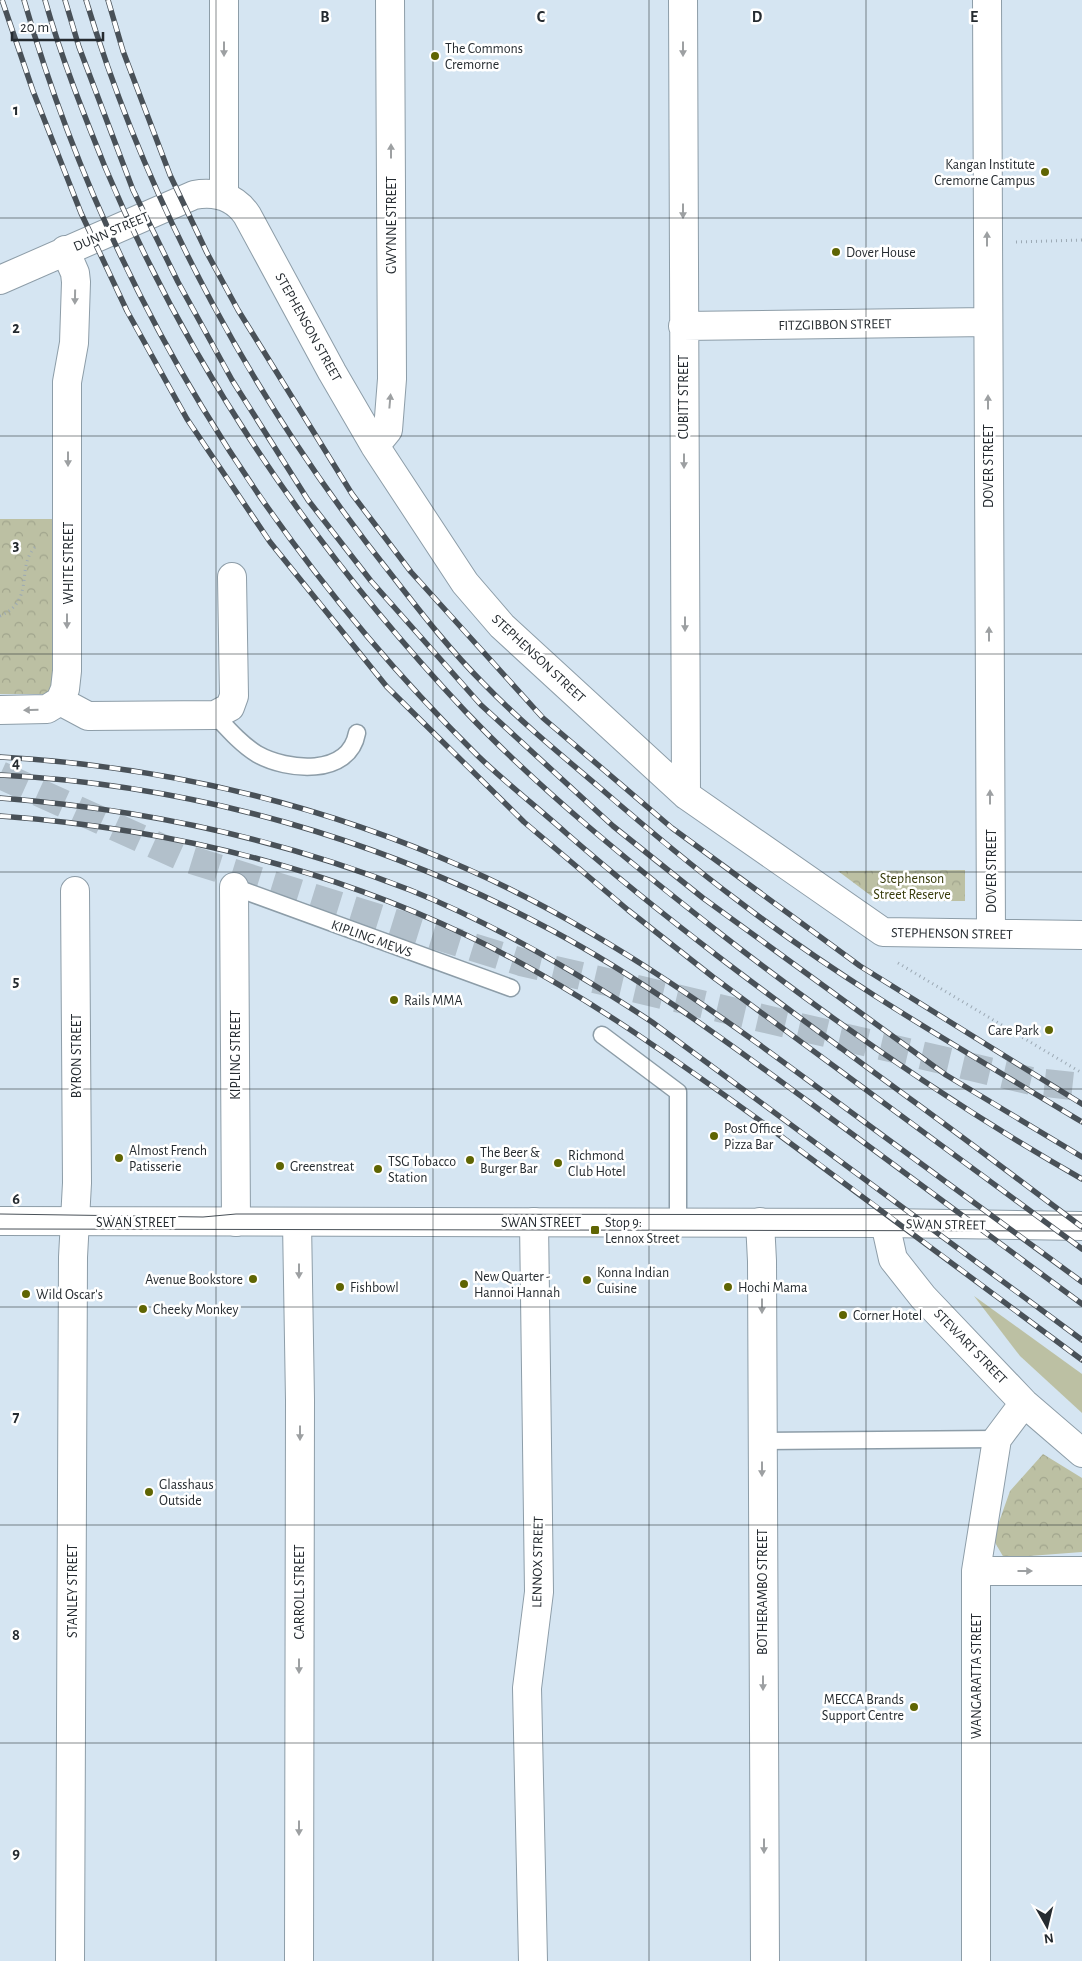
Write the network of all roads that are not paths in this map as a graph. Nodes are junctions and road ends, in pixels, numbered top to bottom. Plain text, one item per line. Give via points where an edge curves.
1 (224, 0) edge
2 (390, 0) edge
3 (682, 0) edge
4 (987, 0) edge
5 (224, 196) junction
6 (65, 250) junction
7 (0, 280) edge
8 (988, 322) junction
9 (683, 326) junction
10 (375, 446) junction
11 (232, 577) dead end
12 (60, 701) junction
13 (0, 710) edge
14 (222, 711) junction
15 (357, 733) dead end
16 (686, 794) junction
17 (234, 887) joint
18 (75, 891) dead end
19 (991, 933) junction
20 (1082, 935) edge
21 (511, 988) dead end
22 (602, 1035) dead end
23 (0, 1221) edge
24 (75, 1222) junction
25 (236, 1222) junction
26 (297, 1222) junction
27 (534, 1222) junction
28 (678, 1222) junction
29 (760, 1222) junction
30 (885, 1223) junction
31 (1082, 1226) edge
32 (1024, 1403) junction
33 (997, 1439) junction
34 (761, 1442) junction
35 (1082, 1453) edge
36 (976, 1570) junction
37 (1082, 1571) edge
38 (70, 1961) edge
39 (299, 1961) edge
40 (533, 1961) edge
41 (765, 1961) edge
42 (976, 1961) edge

1 -> 5 street
10 -> 2 street, GWYNNE STREET via 388,430 392,379
3 -> 9 street, CUBITT STREET
8 -> 4 street, DOVER STREET
5 - 6 street, DUNN STREET via 210,193 194,195
5 - 10 street, STEPHENSON STREET via 241,206 248,215
6 - 7 street, DUNN STREET
6 -> 12 street, WHITE STREET via 76,282 74,343 67,382 67,671
8 - 9 street, FITZGIBBON STREET
19 -> 8 street, DOVER STREET
9 -> 16 street, CUBITT STREET
10 - 16 street, STEPHENSON STREET via 465,583 502,626
11 - 14 street via 234,696
12 -> 13 street via 47,709
12 - 14 street via 88,716
14 - 15 lane via 240,741 272,761 289,765 324,765 339,761 350,750
16 - 19 street, STEPHENSON STREET via 883,932
17 - 21 lane, KIPLING MEWS
17 - 25 street, KIPLING STREET
18 - 24 street, BYRON STREET
19 - 20 street, STEPHENSON STREET
22 - 28 lane via 678,1092
23 - 24 street, SWAN STREET
24 - 25 street, SWAN STREET
24 - 38 street, STANLEY STREET
25 - 26 street, SWAN STREET
26 - 27 street, SWAN STREET
26 -> 39 street, CARROLL STREET via 300,1400
27 - 28 street, SWAN STREET
27 - 40 street, LENNOX STREET via 539,1592 527,1688
28 - 29 street, SWAN STREET
29 - 30 street, SWAN STREET
29 -> 34 street, BOTHERAMBO STREET
30 - 31 street, SWAN STREET
30 - 32 street, STEWART STREET via 893,1259 923,1297
32 - 33 street, WANGARATTA STREET
32 - 35 street, STEWART STREET
33 - 34 lane
33 - 36 street, WANGARATTA STREET
34 -> 41 street, BOTHERAMBO STREET
36 -> 37 street
36 - 42 street, WANGARATTA STREET

